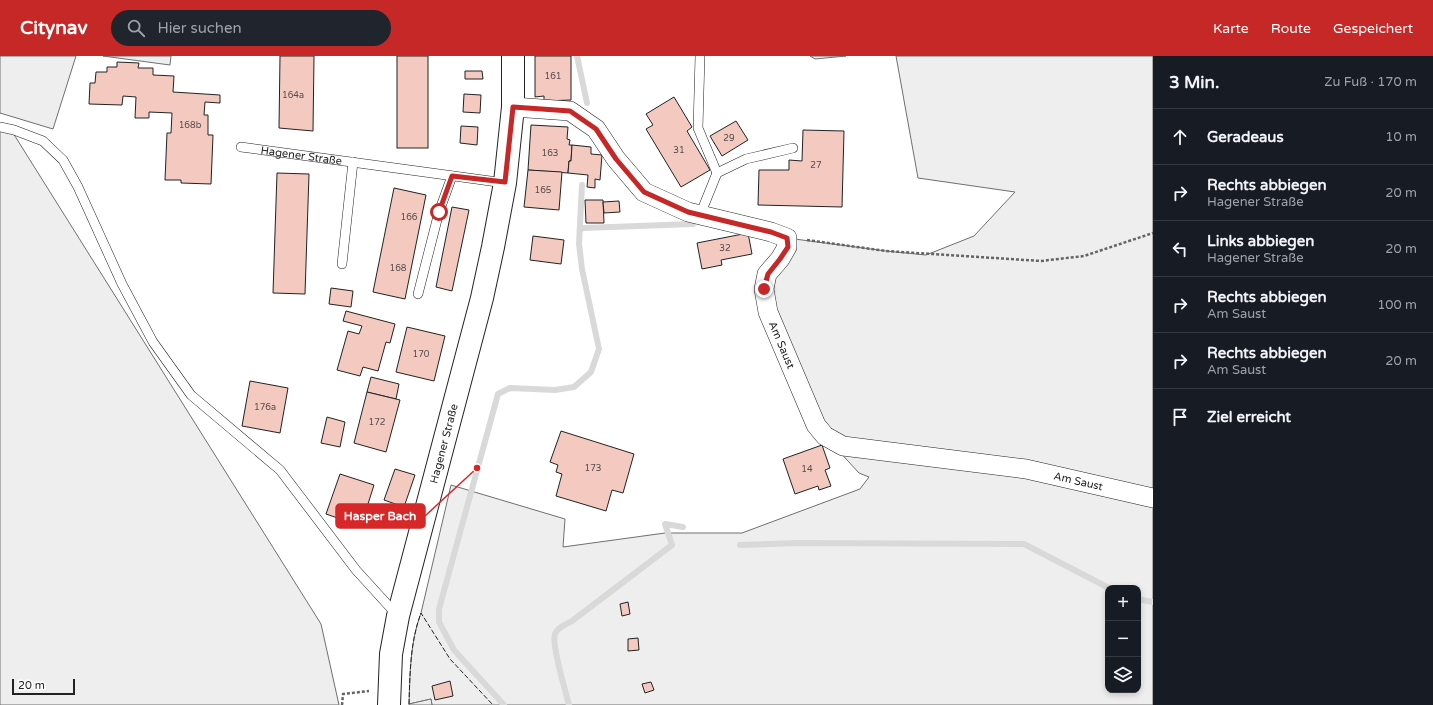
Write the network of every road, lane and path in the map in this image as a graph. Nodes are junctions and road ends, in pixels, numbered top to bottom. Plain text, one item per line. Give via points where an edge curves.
1 (513, 56) edge
2 (700, 56) edge
3 (513, 107) junction
4 (0, 127) edge
5 (241, 147) dead end
6 (793, 148) dead end
7 (353, 162) junction
8 (717, 173) junction
9 (452, 176) junction
10 (505, 182) junction
11 (700, 215) junction
12 (1153, 233) edge
13 (787, 238) junction
14 (342, 264) dead end
15 (418, 294) dead end
16 (1153, 498) edge
17 (398, 616) junction
18 (389, 697) edge
19 (342, 705) edge

1 - 3 main road, Hagener Straße
2 - 8 lane via 698,128
3 - 10 main road, Hagener Straße
3 - 11 street via 570,111 596,129 616,159 644,192
4 - 17 lane via 43,141 63,160 122,284 150,335 191,395 280,470 356,570
5 - 7 lane, Hagener Straße
6 - 8 lane via 746,159
7 - 9 lane, Hagener Straße
7 - 14 lane
8 - 11 lane
9 - 10 lane, Hagener Straße
9 - 15 lane via 439,212
10 - 17 main road, Hagener Straße via 482,298
11 - 13 street
12 - 13 path via 1084,256 1041,261 886,251
13 - 16 street, Am Saust via 788,247 768,274 764,289 768,312 816,425 825,436 843,446 1026,468
17 - 18 main road, Hagener Straße via 391,654
18 - 19 path via 343,694

